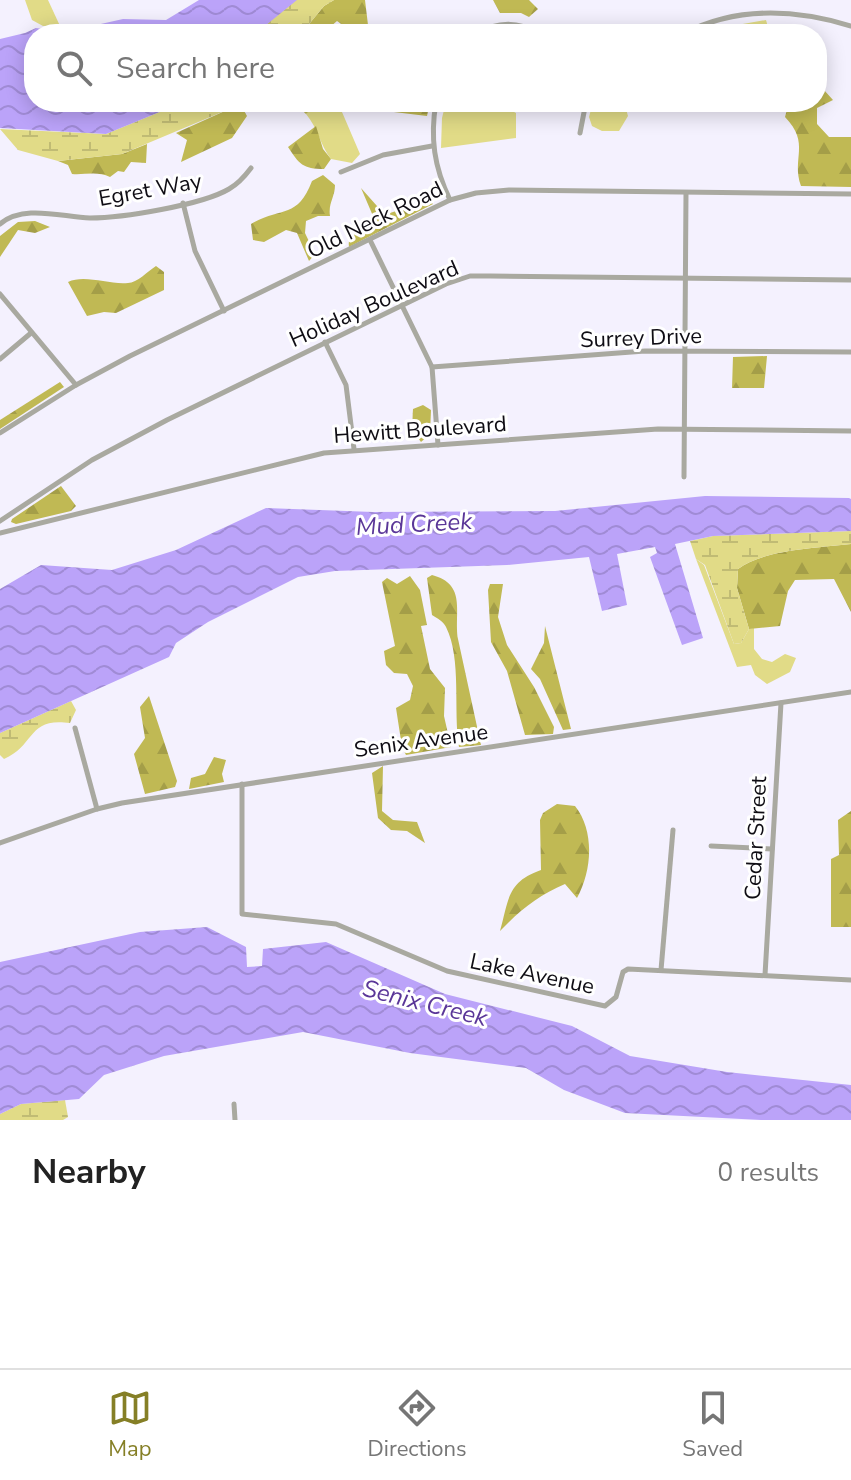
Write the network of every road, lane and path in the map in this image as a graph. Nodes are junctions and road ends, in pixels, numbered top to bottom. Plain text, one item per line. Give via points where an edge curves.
1 (712, 24) edge
2 (851, 26) edge
3 (435, 112) edge
4 (584, 112) edge
5 (580, 133) dead end
6 (432, 146) junction
7 (251, 168) dead end
8 (341, 172) dead end
9 (686, 193) junction
10 (851, 194) edge
11 (450, 200) junction
12 (183, 203) junction
13 (0, 224) edge
14 (370, 240) junction
15 (686, 278) junction
16 (851, 280) edge
17 (0, 294) edge
18 (403, 305) junction
19 (224, 311) junction
20 (31, 333) junction
21 (325, 342) junction
22 (684, 351) junction
23 (851, 352) edge
24 (0, 359) edge
25 (432, 367) junction
26 (76, 385) junction
27 (683, 429) junction
28 (851, 431) edge
29 (0, 433) edge
30 (438, 445) junction
31 (354, 449) junction
32 (684, 477) dead end
33 (0, 521) edge
34 (0, 533) edge
35 (851, 692) edge
36 (781, 703) junction
37 (75, 728) dead end
38 (242, 784) junction
39 (97, 809) junction
40 (673, 830) dead end
41 (0, 843) edge
42 (711, 846) dead end
43 (772, 849) junction
44 (661, 970) junction
45 (765, 975) junction
46 (851, 980) edge
47 (234, 1104) dead end
48 (235, 1120) edge

1 - 2 street via 736,16 788,12
3 - 6 street
4 - 5 street
6 - 8 street via 383,155
6 - 11 street
7 - 12 street, Egret Way via 230,189
9 - 10 street, Old Neck Road
9 - 11 street, Old Neck Road via 509,190
9 - 15 street
11 - 14 street, Old Neck Road
12 - 13 street, Egret Way via 103,218 15,215
12 - 19 street via 195,251
14 - 18 street
14 - 19 street, Old Neck Road
15 - 16 street, Holiday Boulevard
15 - 18 street, Holiday Boulevard via 470,276
15 - 22 street
17 - 20 street
18 - 21 street, Holiday Boulevard
18 - 25 street
19 - 26 street, Old Neck Road
20 - 24 street
20 - 26 street
21 - 31 street via 346,385
21 - 33 street, Holiday Boulevard via 92,460
22 - 23 street, Surrey Drive
22 - 25 street, Surrey Drive
22 - 27 street
25 - 30 street
26 - 29 street, Old Neck Road
27 - 28 street, Hewitt Boulevard
27 - 30 street, Hewitt Boulevard
27 - 32 street
30 - 31 street, Hewitt Boulevard
31 - 34 street, Hewitt Boulevard via 301,457
35 - 36 street, Senix Avenue
36 - 38 street, Senix Avenue
36 - 43 street, Cedar Street
37 - 39 street
38 - 39 street, Senix Avenue
38 - 44 street, Lake Avenue via 242,914 336,924 447,971 605,1006 616,997 623,972
39 - 41 street, Senix Avenue
40 - 44 street
42 - 43 street
43 - 45 street, Cedar Street
44 - 45 street, Lake Avenue
45 - 46 street, Lake Avenue
47 - 48 street

